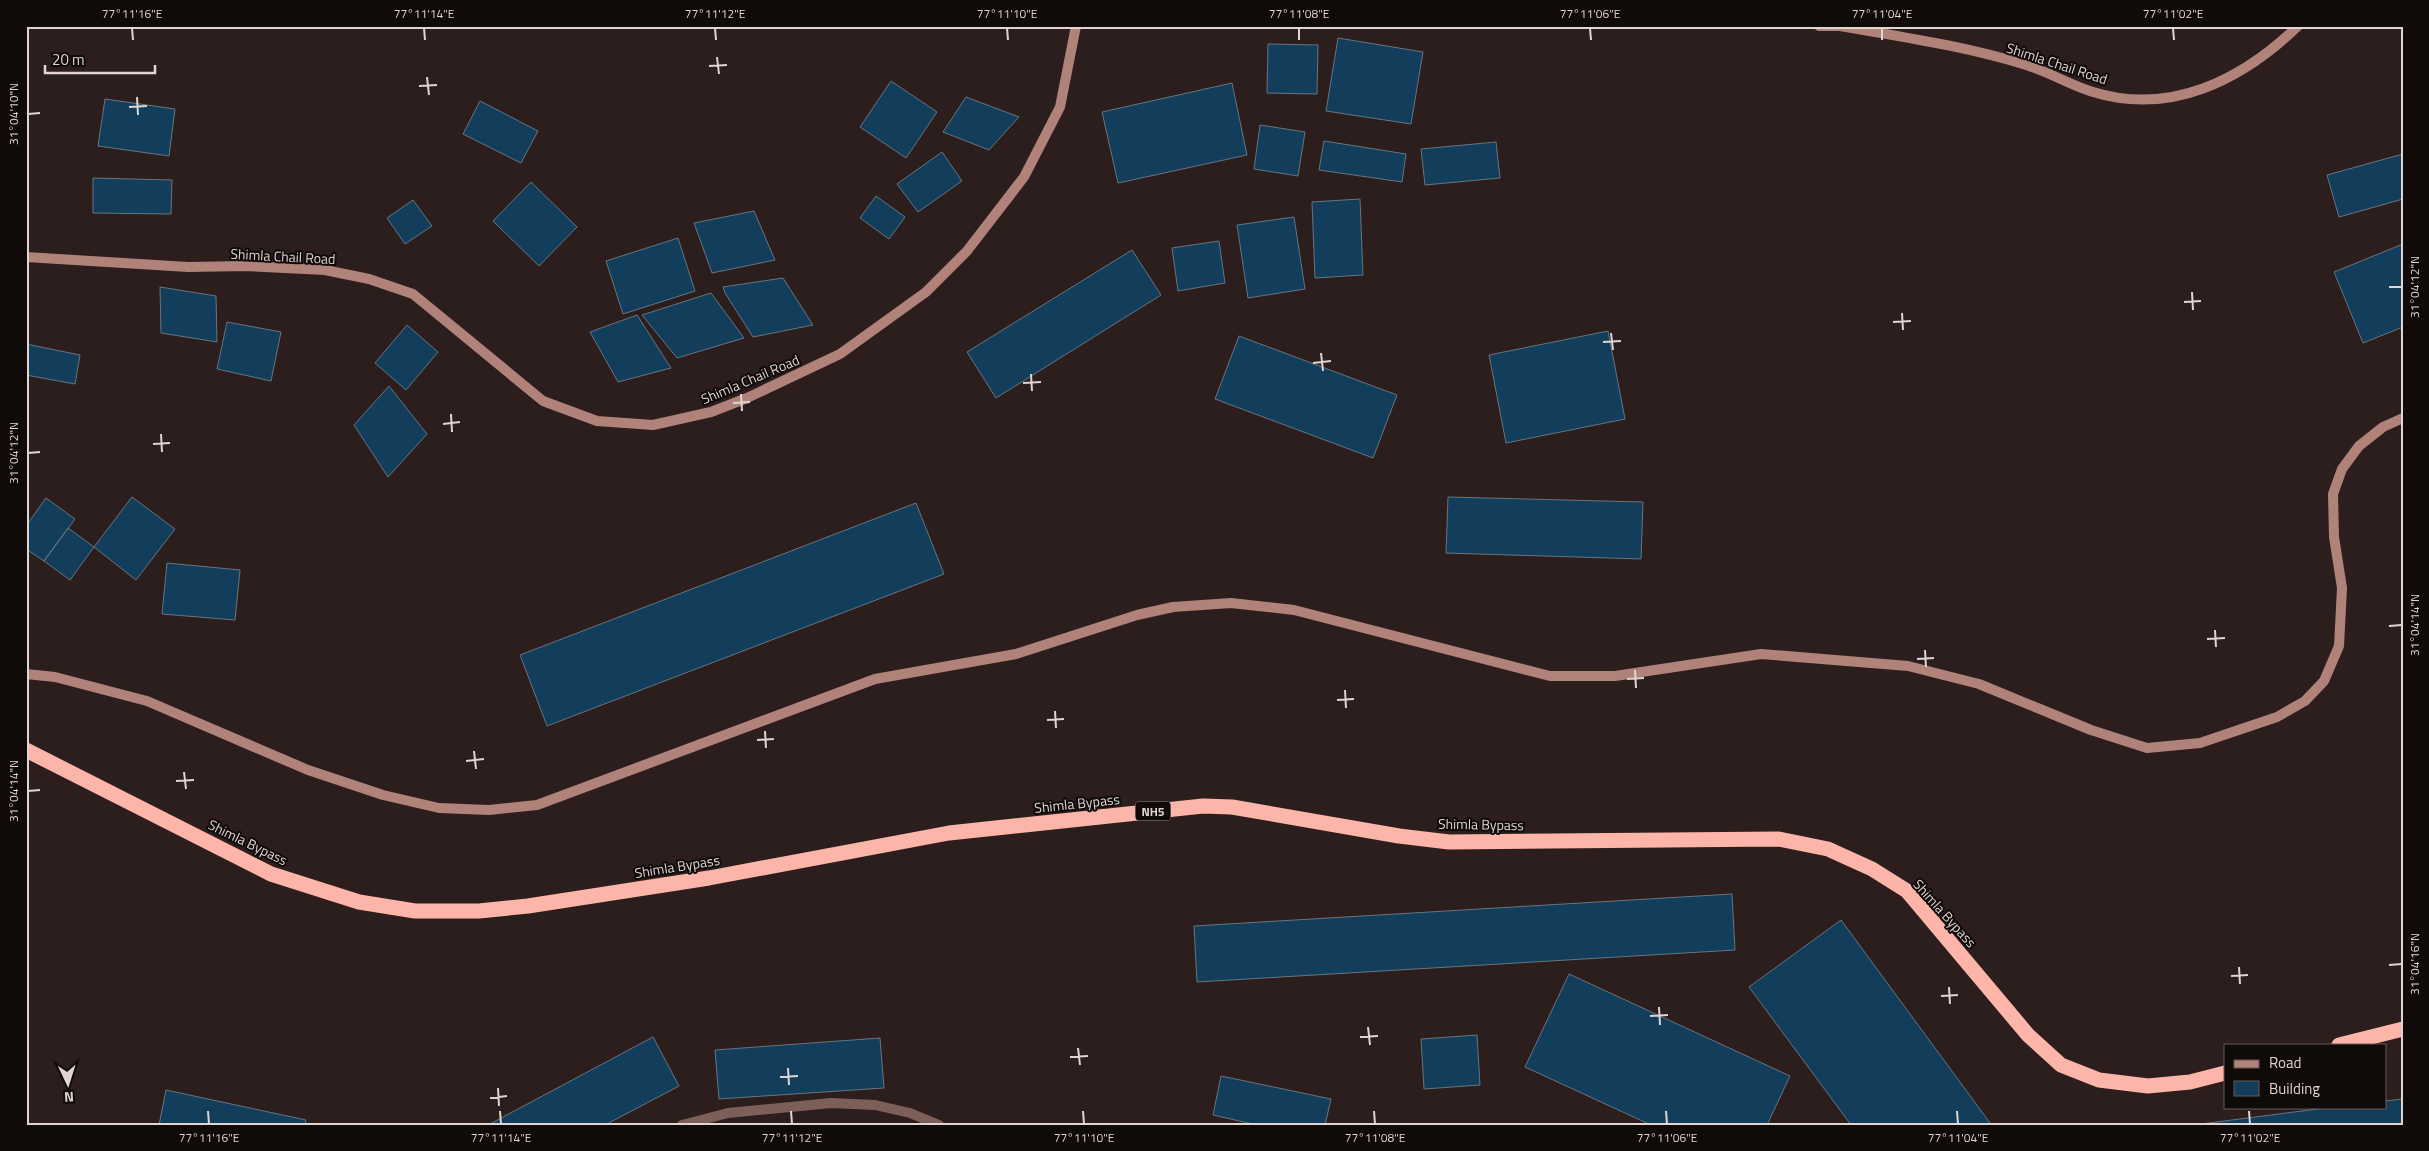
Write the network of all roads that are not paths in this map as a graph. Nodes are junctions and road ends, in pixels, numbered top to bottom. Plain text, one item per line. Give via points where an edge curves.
1 (1076, 26) edge
2 (1819, 26) edge
3 (2298, 26) edge
4 (26, 257) edge
5 (2403, 418) edge
6 (26, 674) edge
7 (26, 750) edge
8 (2403, 1029) edge
9 (2343, 1044) edge
10 (2224, 1074) edge
11 (682, 1125) edge
12 (939, 1125) edge

1 - 4 main road, Shimla Chail Road via 1060,107 1024,177 966,251 926,292 840,354 711,412 653,425 597,421 543,401 413,294 369,279 325,270 188,267
2 - 3 main road, Shimla Chail Road via 1840,26 1970,50 2027,65 2093,92 2137,100 2185,94 2220,84 2278,46
5 - 6 main road via 2383,427 2359,446 2342,469 2333,494 2334,537 2342,588 2339,646 2324,681 2305,701 2277,717 2200,743 2147,748 2091,730 1979,684 1908,666 1761,654 1615,676 1550,676 1294,610 1231,602 1174,606 1016,654 875,679 546,802 489,810 439,808 383,795 308,770 147,702 55,678
7 - 10 highway, Shimla Bypass / NH5 via 271,874 359,902 415,911 479,911 528,906 709,878 950,833 1203,806 1232,807 1449,842 1779,839 1828,849 1872,869 1907,891 2028,1034 2061,1064 2099,1080 2148,1086
8 - 9 highway
11 - 12 street via 728,1113 831,1103 874,1105 910,1113

